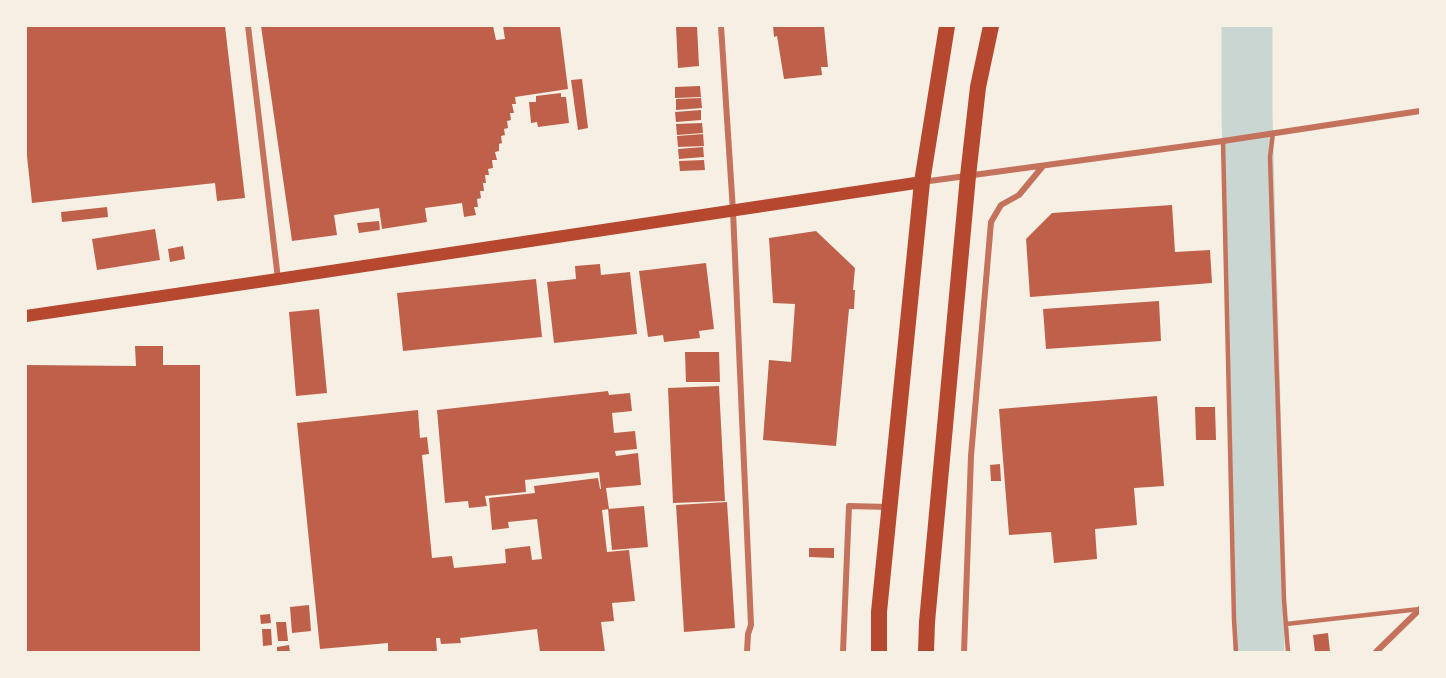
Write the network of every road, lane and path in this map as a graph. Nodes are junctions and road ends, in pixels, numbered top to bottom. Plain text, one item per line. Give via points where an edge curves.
1 (248, 26) edge
2 (721, 26) edge
3 (947, 26) edge
4 (991, 26) edge
5 (1420, 111) edge
6 (1270, 134) junction
7 (1226, 141) junction
8 (1042, 166) junction
9 (968, 176) junction
10 (922, 182) junction
11 (733, 211) junction
12 (278, 279) junction
13 (26, 316) edge
14 (890, 507) junction
15 (1420, 609) edge
16 (1286, 624) junction
17 (747, 652) edge
18 (843, 652) edge
19 (879, 652) edge
20 (926, 652) edge
21 (964, 652) edge
22 (1236, 652) edge
23 (1288, 652) edge
24 (1376, 652) edge

1 - 12 street
2 - 11 street
3 - 10 highway
4 - 9 highway via 978,87
5 - 6 street
6 - 7 street
6 - 16 lane
7 - 8 street
7 - 22 lane
8 - 9 street
8 - 21 street via 1018,195 1000,206 992,222 971,456
9 - 10 street
9 - 20 highway
10 - 11 main road
10 - 14 highway
11 - 12 main road
11 - 17 street via 752,625
12 - 13 main road
14 - 18 street via 849,506
14 - 19 highway via 879,612
15 - 16 lane
15 - 24 street
16 - 23 lane

